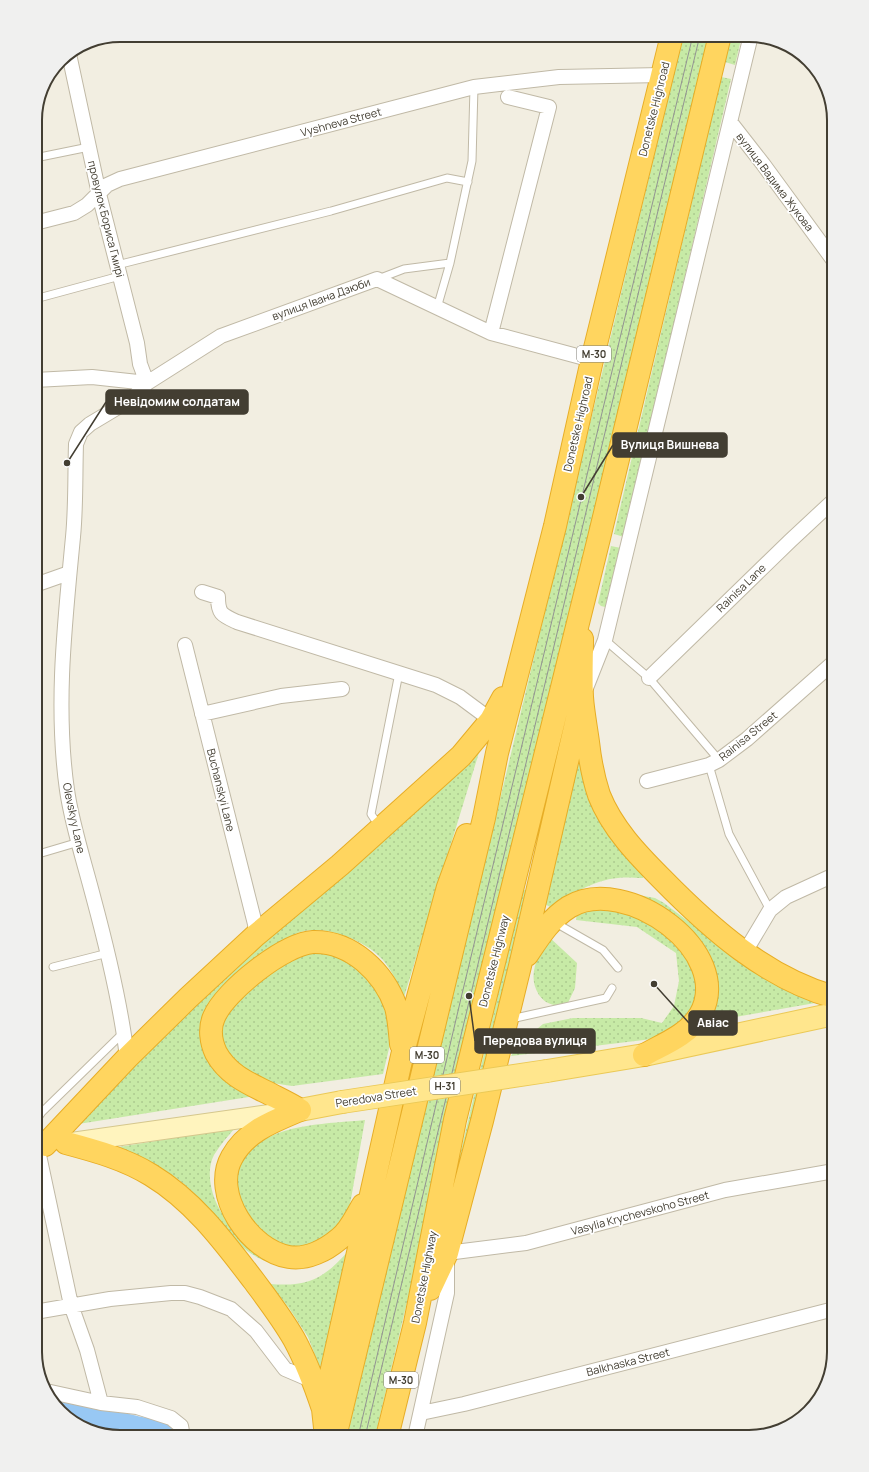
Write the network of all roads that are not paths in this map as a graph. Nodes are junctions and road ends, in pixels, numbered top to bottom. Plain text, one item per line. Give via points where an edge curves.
1 (670, 42) edge
2 (718, 42) edge
3 (749, 42) edge
4 (70, 60) edge
5 (662, 75) junction
6 (474, 87) junction
7 (508, 97) dead end
8 (731, 123) junction
9 (89, 147) junction
10 (42, 157) edge
11 (468, 182) junction
12 (98, 194) junction
13 (42, 221) edge
14 (827, 251) edge
15 (450, 263) junction
16 (119, 270) junction
17 (377, 279) junction
18 (42, 297) edge
19 (437, 308) junction
20 (492, 333) junction
21 (592, 360) junction
22 (42, 380) edge
23 (147, 383) junction
24 (827, 507) edge
25 (69, 573) junction
26 (42, 583) edge
27 (202, 592) dead end
28 (582, 604) junction
29 (605, 640) junction
30 (185, 645) dead end
31 (827, 668) edge
32 (517, 672) junction
33 (399, 673) junction
34 (649, 678) junction
35 (342, 689) dead end
36 (582, 697) junction
37 (202, 714) junction
38 (492, 720) junction
39 (572, 742) junction
40 (497, 753) junction
41 (714, 763) junction
42 (647, 781) dead end
43 (381, 828) junction
44 (526, 829) junction
45 (79, 842) junction
46 (42, 853) edge
47 (827, 878) edge
48 (770, 910) junction
49 (552, 921) junction
50 (253, 930) junction
51 (108, 952) junction
52 (745, 952) junction
53 (520, 966) junction
54 (52, 967) dead end
55 (618, 968) dead end
56 (612, 988) dead end
57 (827, 994) edge
58 (827, 1016) edge
59 (507, 1020) junction
60 (126, 1045) junction
61 (644, 1055) junction
62 (402, 1056) junction
63 (300, 1110) junction
64 (42, 1112) edge
65 (42, 1143) edge
66 (66, 1143) junction
67 (42, 1146) edge
68 (42, 1161) edge
69 (827, 1172) edge
70 (372, 1190) junction
71 (446, 1253) junction
72 (71, 1305) junction
73 (42, 1311) edge
74 (827, 1311) edge
75 (415, 1323) junction
76 (313, 1381) junction
77 (54, 1393) edge
78 (102, 1403) junction
79 (323, 1409) junction
80 (420, 1413) junction
81 (182, 1430) edge
82 (325, 1430) edge
83 (337, 1430) edge
84 (389, 1430) edge
85 (416, 1430) edge

1 - 5 highway, Donetske Highroad / М-30
2 - 28 highway, М-30
3 - 8 street
4 - 9 street, провулок Бориса Гмирі
5 - 6 street, Vyshneva Street via 559,77
5 - 21 highway, Donetske Highroad / М-30
6 - 11 lane via 472,161
6 - 12 street, Vyshneva Street via 120,179 107,185
7 - 20 street via 549,107
8 - 14 street, вулиця Вадима Жукова
8 - 29 street
9 - 10 lane
9 - 12 street, провулок Бориса Гмирі
11 - 15 lane
11 - 16 lane via 447,178
12 - 13 street, Vyshneva Street via 74,213
12 - 16 street, провулок Бориса Гмирі
15 - 17 lane via 404,270
15 - 19 lane
16 - 18 lane
16 - 23 street, провулок Бориса Гмирі via 140,364
17 - 19 street, вулиця Івана Дзюби
17 - 23 street, вулиця Івана Дзюби via 221,336
19 - 20 street, вулиця Івана Дзюби
20 - 21 street, вулиця Івана Дзюби
21 - 32 highway, Donetske Highroad / М-30 via 555,526
22 - 23 street via 92,378
23 - 25 street, вулиця Івана Дзюби via 125,403 90,424 76,444
24 - 34 street, Rainisa Lane
25 - 26 street
25 - 45 street, Olevskyy Lane via 62,682 63,755 67,791
27 - 33 street via 218,597 218,608 223,616 237,622
28 - 36 highway
28 - 44 highway, Donetske Highway / М-30
29 - 34 lane
29 - 36 street
30 - 37 street, Buchanskyi Lane
31 - 41 street, Rainisa Street via 747,740
32 - 38 highway
32 - 40 highway, М-30
33 - 38 street via 436,685 460,697
33 - 43 lane via 371,814
34 - 41 lane
35 - 37 street via 281,696
36 - 39 highway
36 - 52 highway via 592,774 609,815 623,837 704,920
37 - 50 street, Buchanskyi Lane
38 - 43 highway via 461,756
39 - 44 highway
39 - 53 highway
40 - 62 highway via 448,887
40 - 83 highway, М-30 via 482,826
41 - 42 street, Rainisa Street
41 - 48 lane via 729,834
43 - 50 highway via 340,865
44 - 75 highway, Donetske Highway / М-30 via 455,1120
45 - 46 lane
45 - 51 street, Olevskyy Lane
47 - 48 street via 786,898
48 - 52 street
49 - 53 highway
49 - 55 lane via 603,950
49 - 61 highway via 570,906 585,901 622,901 652,913 678,934 695,953 707,986 700,1015 679,1036
50 - 60 highway via 188,998
51 - 54 lane
51 - 60 street, Olevskyy Lane
52 - 57 highway via 791,980
53 - 59 highway
56 - 59 lane via 606,998
58 - 61 main road, Peredova Street / Н-31
59 - 71 highway
60 - 64 lane
60 - 65 highway
61 - 63 main road, Peredova Street / Н-31, bridge
62 - 63 highway via 396,1008 381,979 363,959 351,951 324,943 312,942 290,949 262,966 226,998 213,1019 211,1030 216,1052 231,1072 253,1087
62 - 70 highway
63 - 66 main road, Peredova Street / Н-31
63 - 70 highway via 260,1128 249,1136 231,1157 226,1191 233,1210 245,1228 273,1252 290,1258 304,1257 320,1252 340,1239
66 - 67 main road, Peredova Street / Н-31
66 - 76 highway via 132,1164 172,1189 193,1207 214,1229 279,1315 294,1339
68 - 72 street
69 - 71 street, Vasylia Krychevskoho Street via 725,1190 526,1243
70 - 79 highway
71 - 75 highway
71 - 80 street, Donetske Highway via 447,1293
72 - 73 street
72 - 76 street via 171,1293 200,1297 230,1308 256,1331 285,1369
72 - 78 street
74 - 80 street, Balkhaska Street
75 - 84 highway, Donetske Highway / М-30
76 - 79 highway
77 - 78 street
78 - 81 street via 137,1407 171,1418 181,1426
79 - 82 highway
80 - 85 street, Donetske Highway

